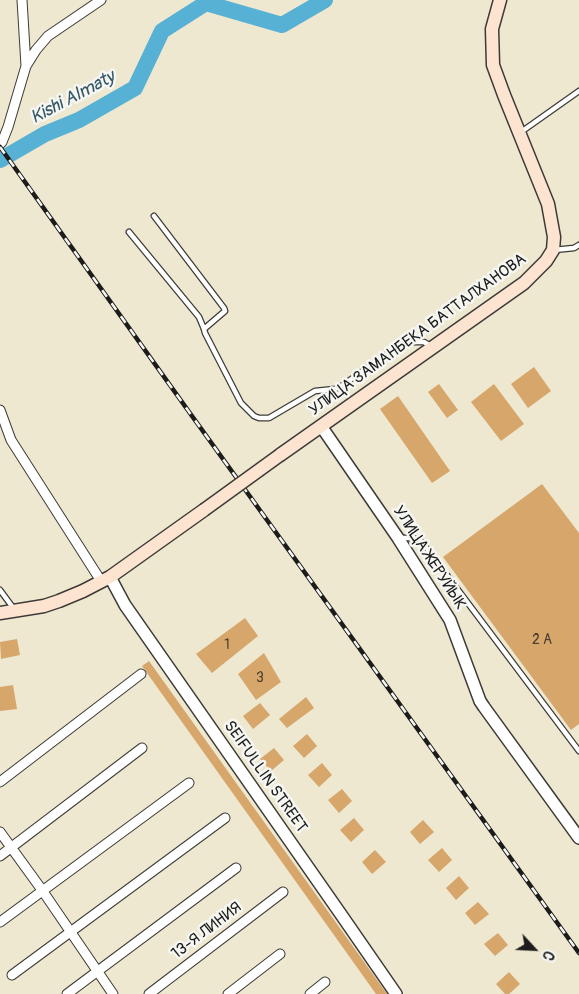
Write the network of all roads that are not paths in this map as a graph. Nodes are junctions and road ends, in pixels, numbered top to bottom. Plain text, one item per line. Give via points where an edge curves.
1 (22, 0) edge
2 (101, 0) edge
3 (500, 0) edge
4 (26, 66) junction
5 (579, 91) edge
6 (520, 133) junction
7 (0, 144) edge
8 (154, 216) dead end
9 (129, 232) dead end
10 (577, 247) edge
11 (553, 250) junction
12 (579, 255) edge
13 (204, 329) junction
14 (433, 347) junction
15 (0, 410) edge
16 (321, 426) junction
17 (398, 538) junction
18 (105, 579) junction
19 (0, 590) edge
20 (15, 611) junction
21 (0, 613) edge
22 (141, 674) dead end
23 (142, 748) dead end
24 (579, 752) edge
25 (0, 782) edge
26 (189, 783) dead end
27 (225, 818) dead end
28 (0, 832) edge
29 (579, 838) edge
30 (11, 848) junction
31 (0, 856) edge
32 (236, 868) dead end
33 (42, 890) junction
34 (283, 892) dead end
35 (0, 922) edge
36 (70, 932) junction
37 (280, 954) dead end
38 (96, 971) junction
39 (12, 975) dead end
40 (325, 982) dead end
41 (67, 994) edge
42 (113, 994) edge
43 (149, 994) edge
44 (228, 994) edge
45 (310, 994) edge
46 (396, 994) edge

1 - 4 street
2 - 4 street via 48,36
3 - 6 main road via 492,29 493,65
4 - 7 street
5 - 6 lane
6 - 11 main road via 548,204
8 - 13 lane via 224,308 225,311
9 - 13 lane via 199,317
10 - 11 lane
10 - 12 lane
11 - 14 main road, УЛИЦА ЗАМАНБЕКА БАТТАЛХАНОВА via 537,272 524,283
13 - 14 lane via 241,403 254,416 264,419 315,391 340,387 407,342 424,342
14 - 16 main road, УЛИЦА ЗАМАНБЕКА БАТТАЛХАНОВА
15 - 18 street via 12,440
16 - 17 street, УЛИЦА ЖЕРУЙЫК
16 - 18 main road, УЛИЦА ЗАМАНБЕКА БАТТАЛХАНОВА, bridge
17 - 24 lane via 422,542
17 - 29 street, УЛИЦА ЖЕРУЙЫК via 450,620 480,701
18 - 20 main road via 59,601
18 - 46 street, SEIFULLIN STREET
19 - 20 lane
20 - 21 main road
22 - 25 street
23 - 30 street
26 - 33 street
27 - 36 street
28 - 30 street
30 - 31 street
30 - 33 street
32 - 38 street
33 - 35 street
33 - 36 street
34 - 43 street, 13-Я ЛИНИЯ
36 - 38 street
36 - 39 street
37 - 44 street
38 - 41 street
38 - 42 street
40 - 45 street

